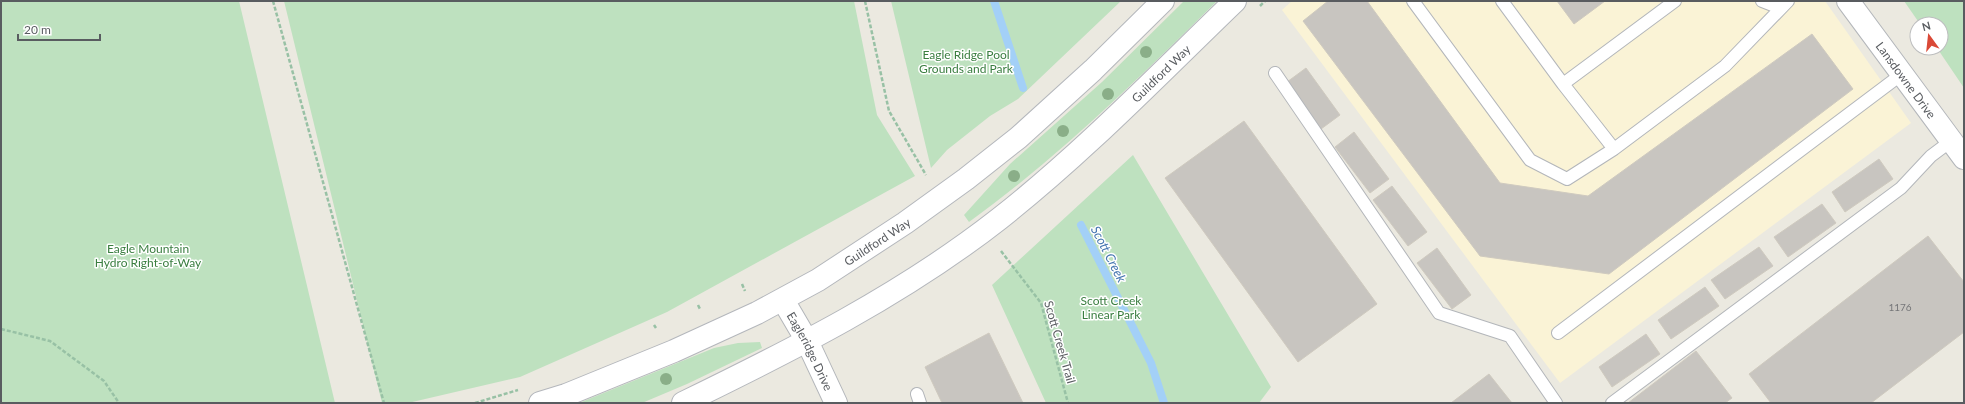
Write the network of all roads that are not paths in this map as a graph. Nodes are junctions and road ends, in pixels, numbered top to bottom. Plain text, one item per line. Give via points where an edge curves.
1 (1163, 1) edge
2 (1235, 1) edge
3 (1413, 1) edge
4 (1502, 1) edge
5 (1675, 1) edge
6 (1762, 1) edge
7 (1848, 1) edge
8 (1784, 4) edge
9 (1275, 73) dead end
10 (1902, 74) junction
11 (1563, 84) junction
12 (1951, 141) junction
13 (1614, 149) junction
14 (1964, 158) edge
15 (783, 300) junction
16 (1558, 333) dead end
17 (807, 341) junction
18 (540, 403) edge
19 (683, 403) edge
20 (836, 403) edge
21 (1556, 403) edge
22 (1612, 403) edge

1 - 15 main road, Guildford Way via 1093,70 1018,138 966,179 899,227
2 - 17 main road, Guildford Way via 1058,171 997,220 926,270
3 - 13 lane via 1530,160 1567,179
4 - 11 lane
5 - 11 lane
6 - 8 lane
7 - 10 main road, Lansdowne Drive
8 - 13 lane via 1725,66
9 - 21 lane via 1439,313 1510,336
10 - 12 main road, Lansdowne Drive
10 - 16 lane
11 - 13 lane
12 - 14 main road, Lansdowne Drive
12 - 22 lane via 1931,156 1901,188
15 - 17 main road, Eagleridge Drive
15 - 18 main road, Guildford Way via 674,351
17 - 19 main road, Guildford Way
17 - 20 main road, Eagleridge Drive

